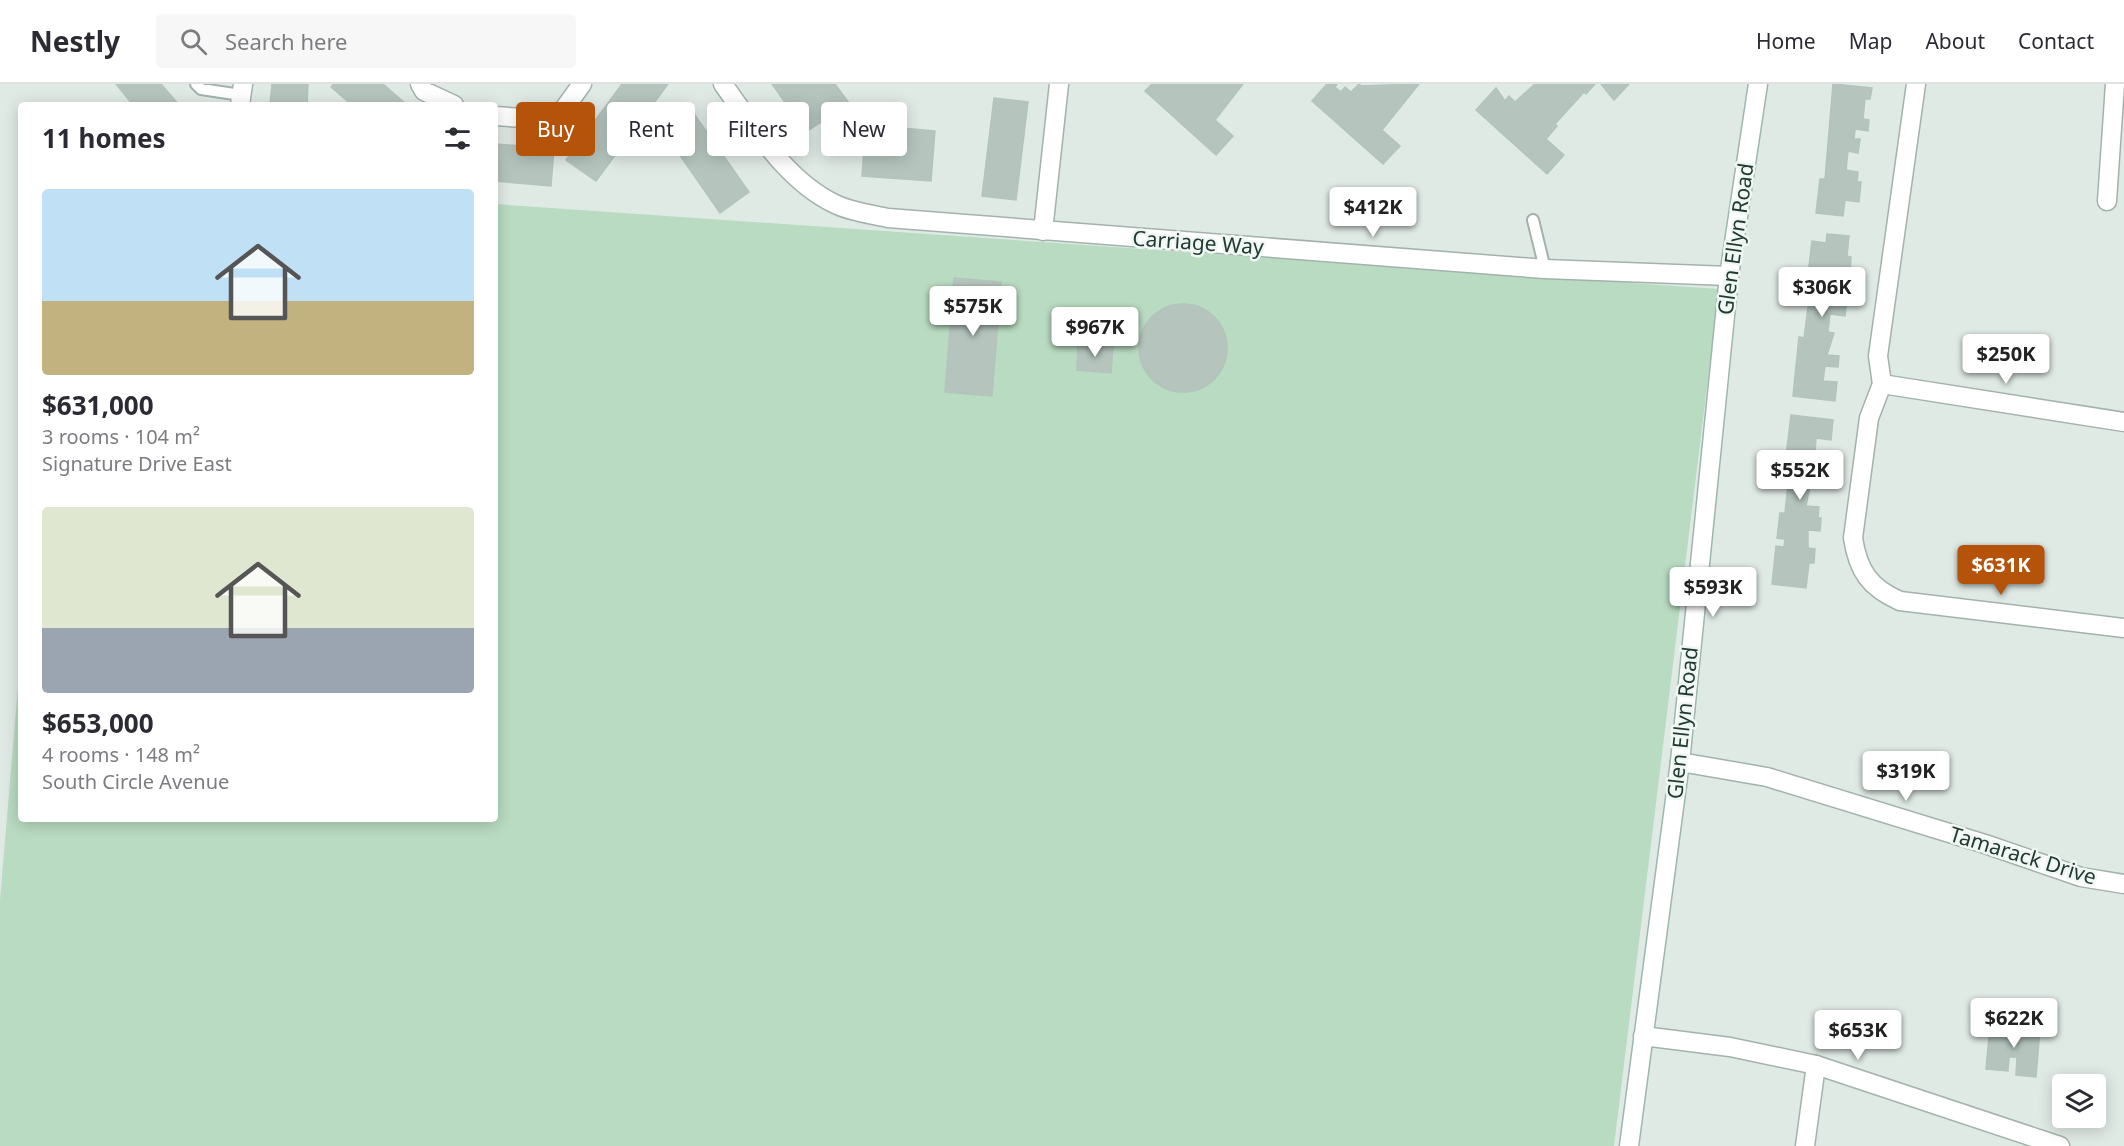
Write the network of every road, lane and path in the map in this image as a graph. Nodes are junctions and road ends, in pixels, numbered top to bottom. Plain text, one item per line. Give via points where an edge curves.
1 (196, 84) edge
2 (420, 84) edge
3 (582, 84) edge
4 (723, 84) edge
5 (1059, 84) edge
6 (1758, 84) edge
7 (1916, 84) edge
8 (2115, 84) edge
9 (242, 95) edge
10 (448, 102) edge
11 (498, 116) edge
12 (2107, 201) dead end
13 (1533, 220) dead end
14 (1043, 231) junction
15 (1545, 269) junction
16 (1729, 276) junction
17 (1882, 384) junction
18 (2124, 422) edge
19 (2124, 628) edge
20 (1680, 762) junction
21 (2124, 884) edge
22 (1643, 1036) junction
23 (1815, 1065) junction
24 (1629, 1146) edge
25 (1805, 1146) edge
26 (2060, 1146) edge

1 - 9 lane via 201,89
2 - 10 street via 424,91
3 - 11 street via 558,117
4 - 14 street, Carriage Way via 774,154 799,179 835,204 888,218
5 - 14 street
6 - 16 street, Glen Ellyn Road
7 - 17 street via 1878,356
8 - 12 street
13 - 15 lane
14 - 15 street, Carriage Way
15 - 16 street, Carriage Way
16 - 20 street, Glen Ellyn Road
17 - 18 street
17 - 19 street via 1869,418 1853,538 1856,557 1871,584 1894,599 1918,605
20 - 21 street, Tamarack Drive via 1767,777 2081,877
20 - 22 street, Glen Ellyn Road
22 - 23 street via 1730,1047
22 - 24 street, Glen Ellyn Road
23 - 25 street
23 - 26 street

